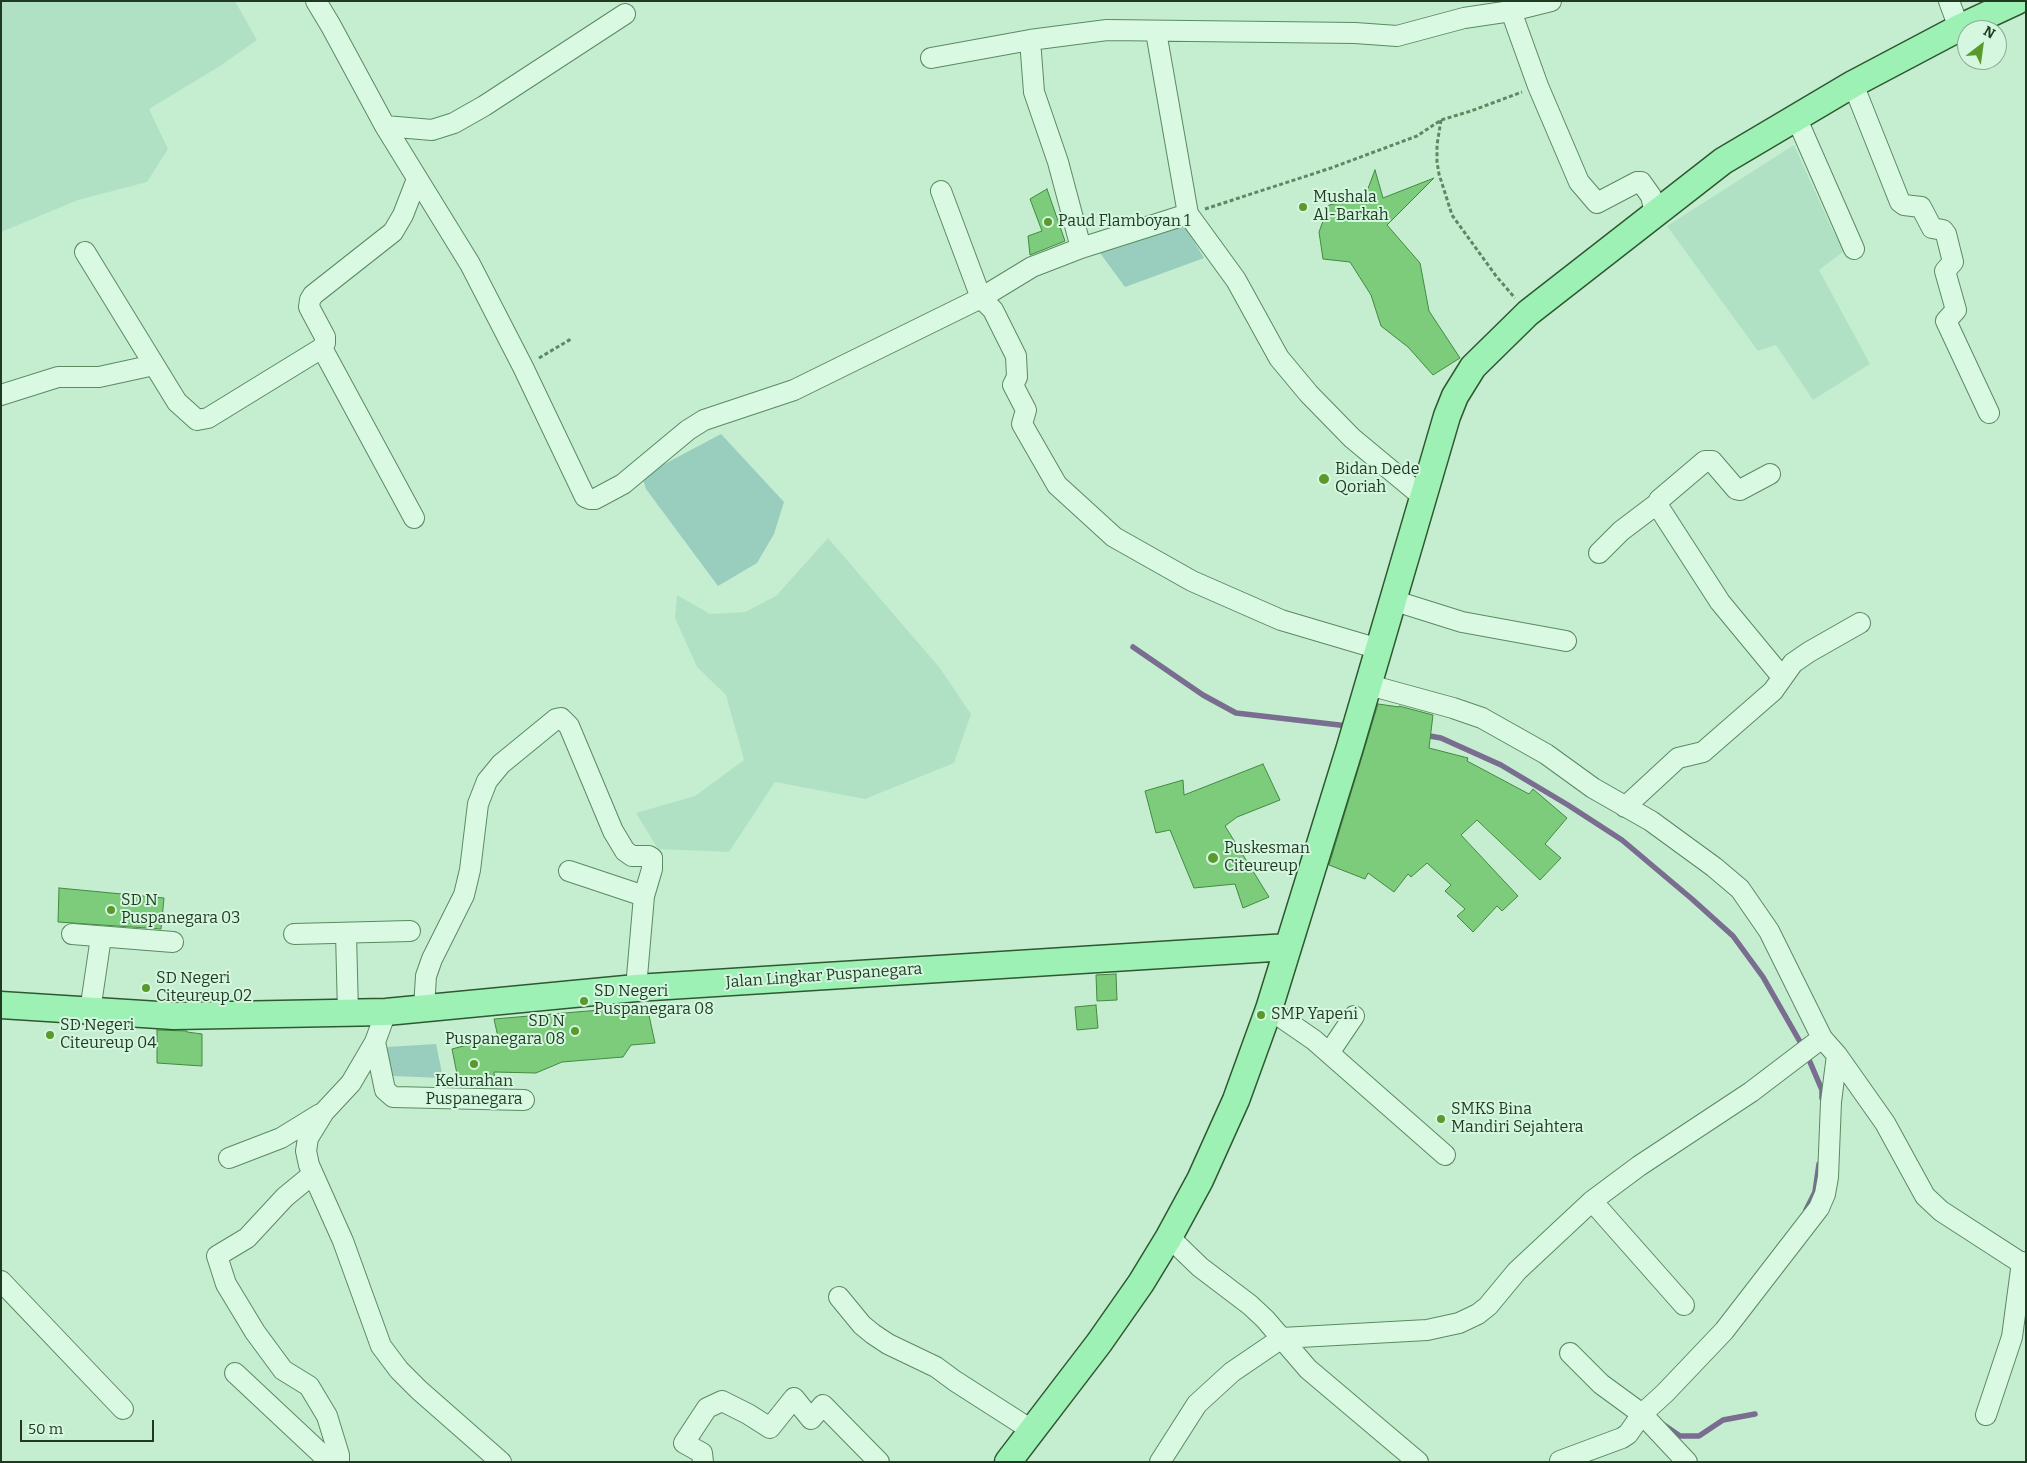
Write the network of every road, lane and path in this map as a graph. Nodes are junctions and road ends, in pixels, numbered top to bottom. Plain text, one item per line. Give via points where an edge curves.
1 (316, 1) edge
2 (1551, 1) edge
3 (1949, 1) edge
4 (2017, 1) edge
5 (1511, 11) junction
6 (626, 14) dead end
7 (1976, 20) edge
8 (1957, 23) edge
9 (1957, 29) edge
10 (1156, 32) junction
11 (1030, 40) junction
12 (930, 58) dead end
13 (1853, 84) junction
14 (1538, 86) junction
15 (1796, 117) junction
16 (1441, 120) junction
17 (385, 126) junction
18 (417, 179) junction
19 (941, 191) dead end
20 (1655, 213) junction
21 (1188, 214) junction
22 (1081, 248) junction
23 (1854, 249) dead end
24 (85, 252) dead end
25 (981, 298) junction
26 (1528, 313) junction
27 (571, 339) dead end
28 (322, 348) junction
29 (154, 365) junction
30 (523, 366) junction
31 (1, 395) edge
32 (1989, 413) dead end
33 (1770, 474) dead end
34 (1423, 497) junction
35 (1658, 503) junction
36 (414, 518) dead end
37 (1600, 552) dead end
38 (1392, 600) junction
39 (1860, 623) dead end
40 (1566, 641) dead end
41 (1379, 649) junction
42 (1782, 676) junction
43 (1367, 691) junction
44 (1625, 807) junction
45 (569, 871) dead end
46 (644, 896) junction
47 (410, 931) dead end
48 (346, 933) junction
49 (72, 934) dead end
50 (294, 934) dead end
51 (101, 938) junction
52 (173, 942) dead end
53 (1288, 947) junction
54 (636, 988) junction
55 (1, 1005) edge
56 (424, 1008) junction
57 (1269, 1009) junction
58 (90, 1011) junction
59 (386, 1012) junction
60 (348, 1013) junction
61 (1354, 1016) dead end
62 (375, 1042) junction
63 (1813, 1045) junction
64 (1329, 1053) junction
65 (1837, 1055) junction
66 (524, 1100) dead end
67 (324, 1112) junction
68 (1445, 1155) dead end
69 (229, 1158) dead end
70 (313, 1174) junction
71 (1592, 1201) junction
72 (1170, 1237) junction
73 (2024, 1264) edge
74 (1, 1281) edge
75 (839, 1297) dead end
76 (1684, 1305) dead end
77 (1282, 1338) junction
78 (1570, 1353) dead end
79 (236, 1373) dead end
80 (122, 1409) dead end
81 (1642, 1414) junction
82 (1986, 1415) dead end
83 (1034, 1431) junction
84 (1560, 1461) edge
85 (330, 1462) edge
86 (338, 1462) edge
87 (501, 1462) edge
88 (703, 1462) edge
89 (878, 1462) edge
90 (1008, 1462) edge
91 (1160, 1462) edge
92 (1418, 1462) edge
93 (1687, 1462) edge

1 - 17 street
2 - 5 street
3 - 8 street
4 - 7 main road
5 - 10 street via 1464,18 1397,36 1355,32
5 - 14 street
6 - 17 street via 454,123 432,130
9 - 13 main road
10 - 11 street via 1107,30
10 - 21 street
11 - 12 street
11 - 22 street via 1034,92 1058,162
13 - 15 main road
13 - 32 street via 1900,202 1921,207 1932,228 1946,234 1953,262 1945,271 1956,310 1946,322
14 - 16 path
14 - 20 street via 1579,182 1592,200 1600,203 1639,182 1651,196
15 - 20 main road via 1724,161
15 - 23 street
16 - 21 path via 1417,136 1331,168
16 - 26 path via 1437,162 1452,215 1496,276
17 - 18 street
18 - 28 street via 393,232 310,300 309,307 325,337 326,343
18 - 30 street via 470,264
19 - 25 street
20 - 26 main road
21 - 22 street
21 - 34 street via 1236,280 1279,358 1352,438
22 - 25 street via 1032,267
24 - 29 street
25 - 30 street via 794,390 697,424 623,484 595,499 585,497
25 - 41 street via 993,310 1016,356 1018,377 1013,386 1026,410 1022,424 1057,485 1114,537 1192,581 1281,620
26 - 34 main road via 1482,356 1463,381 1447,416
27 - 30 path
28 - 29 street via 208,418 197,420 176,402
28 - 36 street
29 - 31 street via 99,377 58,377
33 - 35 street via 1740,490 1712,461 1705,461
34 - 38 main road
35 - 37 street
35 - 42 street via 1720,602
38 - 40 street via 1462,622
38 - 41 main road
39 - 42 street via 1809,652
41 - 43 main road
42 - 44 street via 1773,691 1703,752 1678,758
43 - 44 street via 1453,708 1482,718 1546,754
43 - 53 main road
44 - 63 street via 1651,821 1740,889 1769,931
45 - 46 street
46 - 54 street
46 - 56 street via 653,860 649,856 632,856 625,851 613,831 569,726 561,718 556,719 501,764 487,781 478,804 464,895 432,959 426,976
47 - 48 street
48 - 50 street
48 - 60 street
49 - 51 street
51 - 52 street
51 - 58 street
53 - 54 main road, Jalan Lingkar Puspanegara
53 - 57 main road
54 - 56 main road, Jalan Lingkar Puspanegara
55 - 58 main road, Jalan Lingkar Puspanegara
56 - 59 main road, Jalan Lingkar Puspanegara
57 - 64 street
57 - 72 main road via 1236,1100
58 - 60 main road, Jalan Lingkar Puspanegara via 174,1016
59 - 60 main road, Jalan Lingkar Puspanegara
59 - 62 street
61 - 64 street
62 - 66 street via 385,1090 393,1097
62 - 67 street via 351,1083
63 - 65 street
63 - 71 street
64 - 68 street
65 - 73 street via 1885,1123 1925,1196 1941,1211
65 - 81 street via 1831,1102 1828,1178 1826,1194 1819,1208 1724,1331
67 - 69 street via 281,1138
67 - 70 street via 308,1138 306,1151
70 - 86 street via 285,1197 247,1238 217,1256 226,1284 255,1332 283,1370 309,1386 326,1416 339,1454
70 - 87 street via 343,1241 381,1346 418,1390
71 - 76 street
71 - 77 street via 1516,1271 1488,1306 1468,1319 1428,1330
72 - 77 street via 1200,1266 1250,1305
72 - 83 main road via 1099,1343
73 - 82 street via 2012,1337
74 - 80 street
75 - 83 street via 873,1334 936,1367
77 - 91 street via 1232,1372 1197,1404
77 - 92 street via 1308,1369
78 - 81 street via 1601,1384
79 - 85 street
81 - 84 street via 1622,1438
81 - 93 street
83 - 90 main road
88 - 89 street via 702,1453 684,1443 707,1408 722,1401 770,1428 794,1398 811,1419 823,1405

